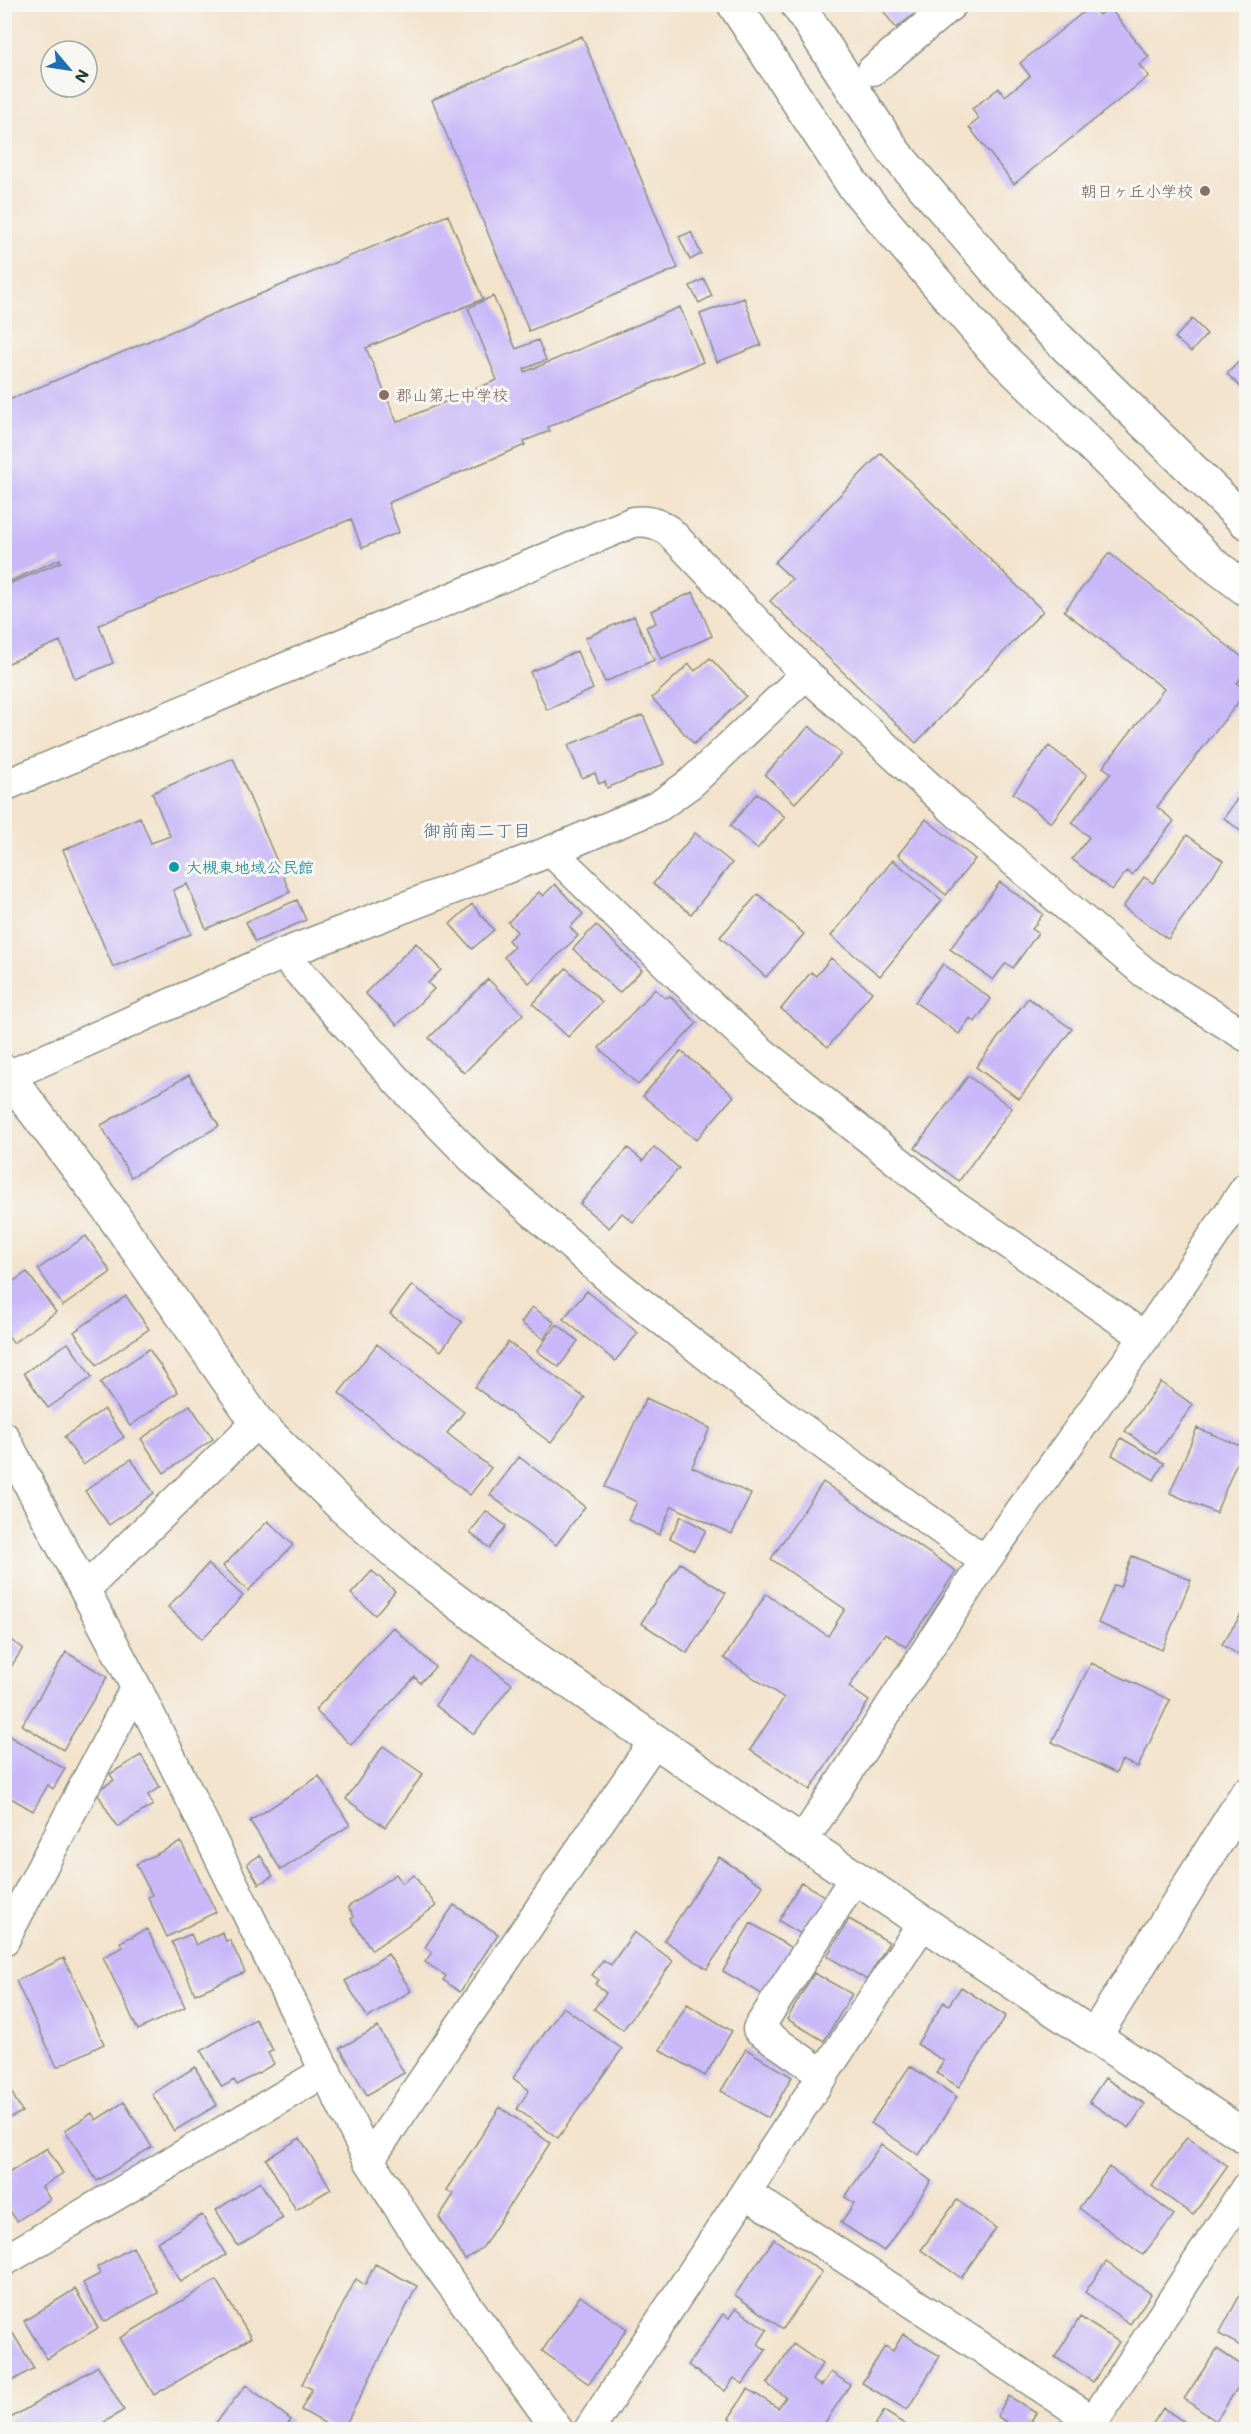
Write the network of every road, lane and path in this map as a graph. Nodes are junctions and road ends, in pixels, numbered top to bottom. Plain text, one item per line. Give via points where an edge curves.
1 (734, 4) edge
2 (797, 4) edge
3 (952, 4) edge
4 (873, 70) dead end
5 (1246, 522) edge
6 (1246, 590) edge
7 (806, 674) junction
8 (4, 786) edge
9 (550, 851) junction
10 (283, 954) junction
11 (1246, 1036) edge
12 (6, 1074) edge
13 (1246, 1188) edge
14 (1145, 1337) junction
15 (257, 1422) junction
16 (4, 1437) edge
17 (985, 1561) junction
18 (86, 1588) junction
19 (136, 1687) junction
20 (656, 1740) junction
21 (1246, 1795) edge
22 (802, 1842) junction
23 (855, 1877) junction
24 (923, 1923) junction
25 (4, 1940) edge
26 (1094, 2037) junction
27 (326, 2071) junction
28 (824, 2075) junction
29 (1246, 2137) edge
30 (369, 2160) junction
31 (1246, 2187) edge
32 (747, 2193) junction
33 (4, 2261) edge
34 (1090, 2425) edge
35 (558, 2430) edge
36 (589, 2430) edge

1 - 6 street via 853,185 995,351 1213,564
2 - 5 street via 895,153 1034,315
3 - 4 street
7 - 8 street via 669,531 657,524 633,522
7 - 9 street via 676,796
7 - 11 street via 953,809 1145,973
9 - 10 street
9 - 14 street via 760,1052 950,1203
10 - 12 street
10 - 17 street via 478,1164 609,1278 783,1415
12 - 15 street via 103,1201
13 - 14 street
14 - 17 street
15 - 18 street
15 - 20 street via 343,1507 424,1577 497,1632
16 - 18 street
17 - 22 street
18 - 19 street
19 - 25 street
19 - 27 street
20 - 22 street
20 - 30 street
21 - 26 street
22 - 23 street
23 - 24 street
23 - 28 street via 758,2029
24 - 26 street
24 - 28 street
26 - 29 street
27 - 30 street
27 - 33 street
28 - 32 street
30 - 35 street via 423,2245
31 - 34 street
32 - 34 street
32 - 36 street

